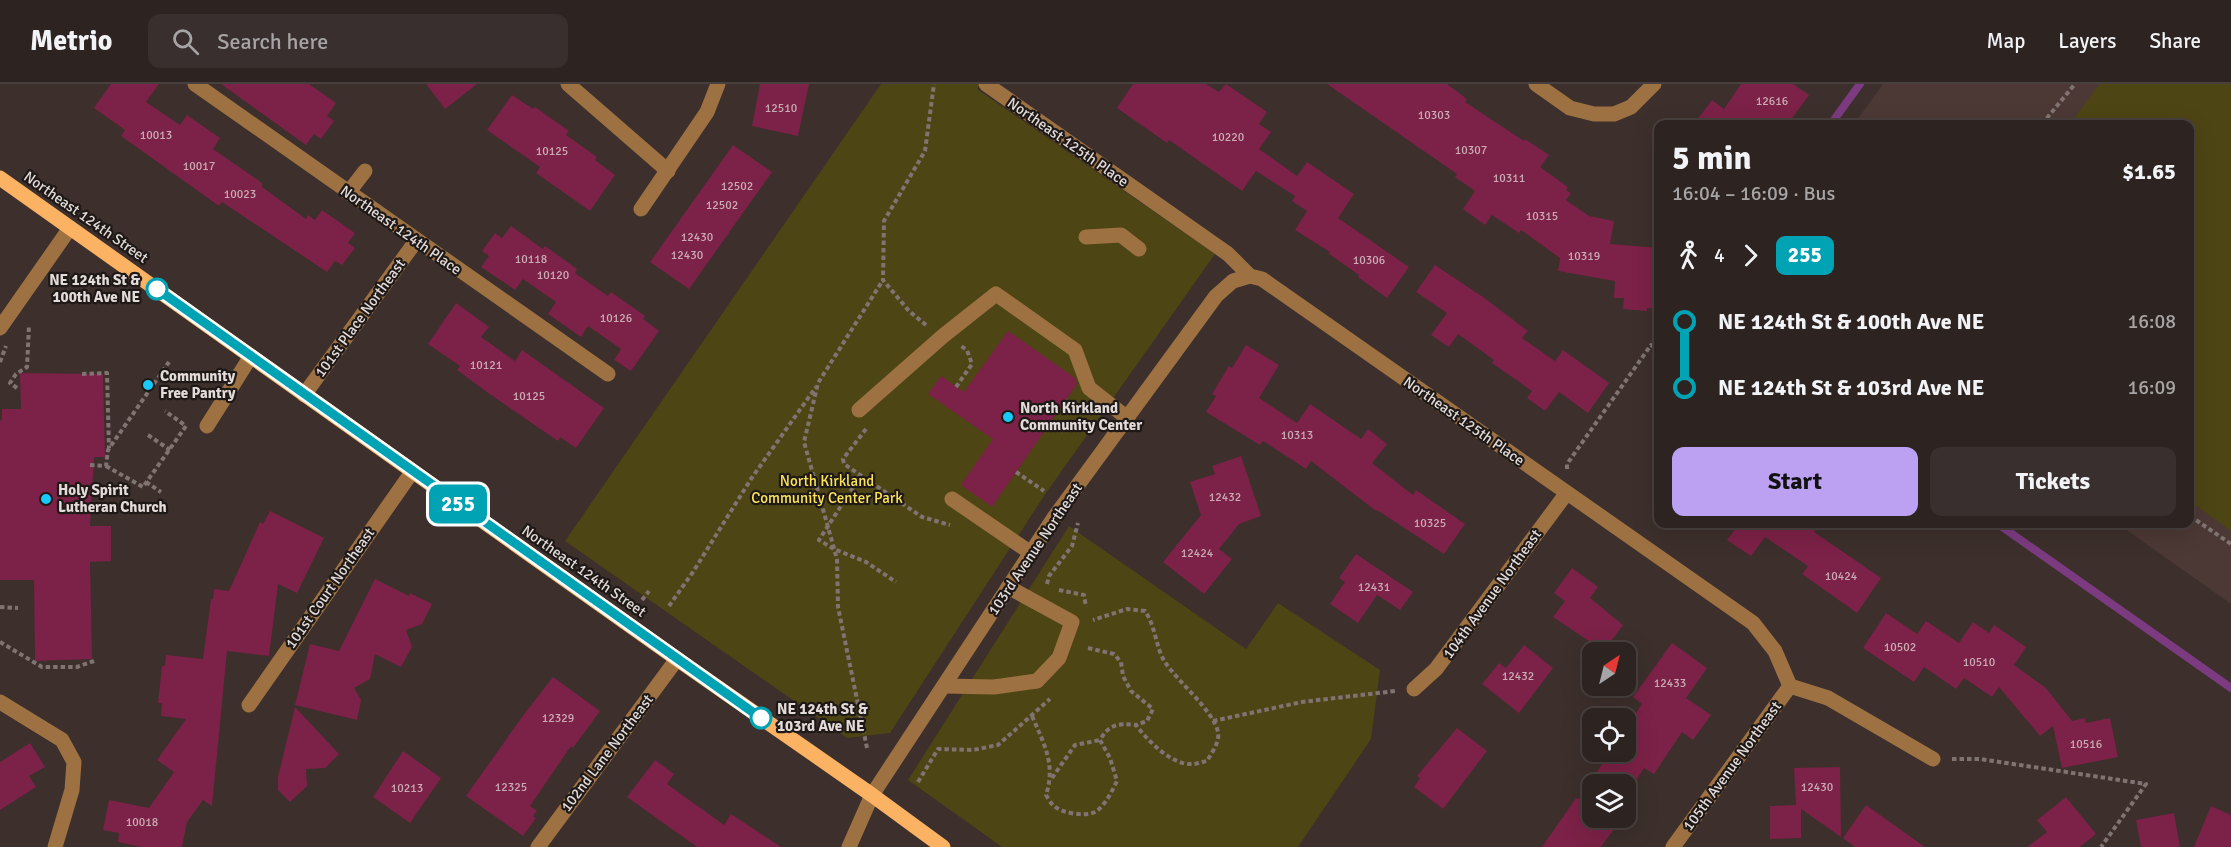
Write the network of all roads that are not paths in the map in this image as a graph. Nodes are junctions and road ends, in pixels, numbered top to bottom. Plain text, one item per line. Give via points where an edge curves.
1 (195, 84) edge
2 (568, 84) edge
3 (718, 84) edge
4 (986, 84) edge
5 (1536, 84) edge
6 (1654, 84) edge
7 (364, 171) dead end
8 (668, 171) junction
9 (0, 178) edge
10 (348, 193) junction
11 (641, 209) dead end
12 (70, 228) junction
13 (1086, 237) dead end
14 (416, 241) junction
15 (1139, 249) dead end
16 (1250, 276) junction
17 (0, 328) edge
18 (251, 356) junction
19 (608, 374) dead end
20 (304, 395) junction
21 (859, 410) dead end
22 (1126, 417) junction
23 (207, 426) dead end
24 (412, 472) junction
25 (1566, 494) junction
26 (952, 499) dead end
27 (1031, 553) junction
28 (1008, 587) junction
29 (677, 659) junction
30 (944, 686) junction
31 (1790, 686) junction
32 (1414, 689) road end
33 (0, 702) edge
34 (249, 705) dead end
35 (1933, 759) road end
36 (873, 795) junction
37 (55, 847) edge
38 (538, 847) edge
39 (849, 847) edge
40 (943, 847) edge
41 (1673, 847) edge

1 - 10 street, Northeast 124th Place
2 - 8 street
3 - 8 street via 707,112
4 - 16 street, Northeast 125th Place via 1228,254
5 - 6 street via 1570,108 1594,114 1614,114 1631,107
7 - 10 street
8 - 11 street
9 - 12 main road, Northeast 124th Street
10 - 14 street, Northeast 124th Place
12 - 17 street
12 - 18 main road, Northeast 124th Street
13 - 15 street via 1120,235
14 - 19 street, Northeast 124th Place
14 - 20 street, 101st Place Northeast
16 - 22 street, 103rd Avenue Northeast via 1233,281 1216,297
16 - 25 street, Northeast 125th Place via 1262,279
18 - 20 main road, Northeast 124th Street
18 - 23 street
20 - 24 main road, Northeast 124th Street
21 - 22 street via 996,294 1076,350 1089,388
22 - 27 street, 103rd Avenue Northeast
24 - 29 main road, Northeast 124th Street
24 - 34 street, 101st Court Northeast
25 - 31 street, Northeast 125th Place via 1754,623 1775,651
25 - 32 street, 104th Avenue Northeast via 1436,669
26 - 27 street
27 - 28 street, 103rd Avenue Northeast
28 - 30 street, 103rd Avenue Northeast
28 - 30 street via 1072,622 1059,658 1037,681 994,687
29 - 36 main road, Northeast 124th Street
29 - 38 street, 102nd Lane Northeast
30 - 36 street, 103rd Avenue Northeast
31 - 35 street via 1828,698
31 - 41 street, 105th Avenue Northeast
33 - 37 street via 62,740 74,762 72,790
36 - 39 street, 103rd Avenue Northeast
36 - 40 main road, Northeast 124th Street

